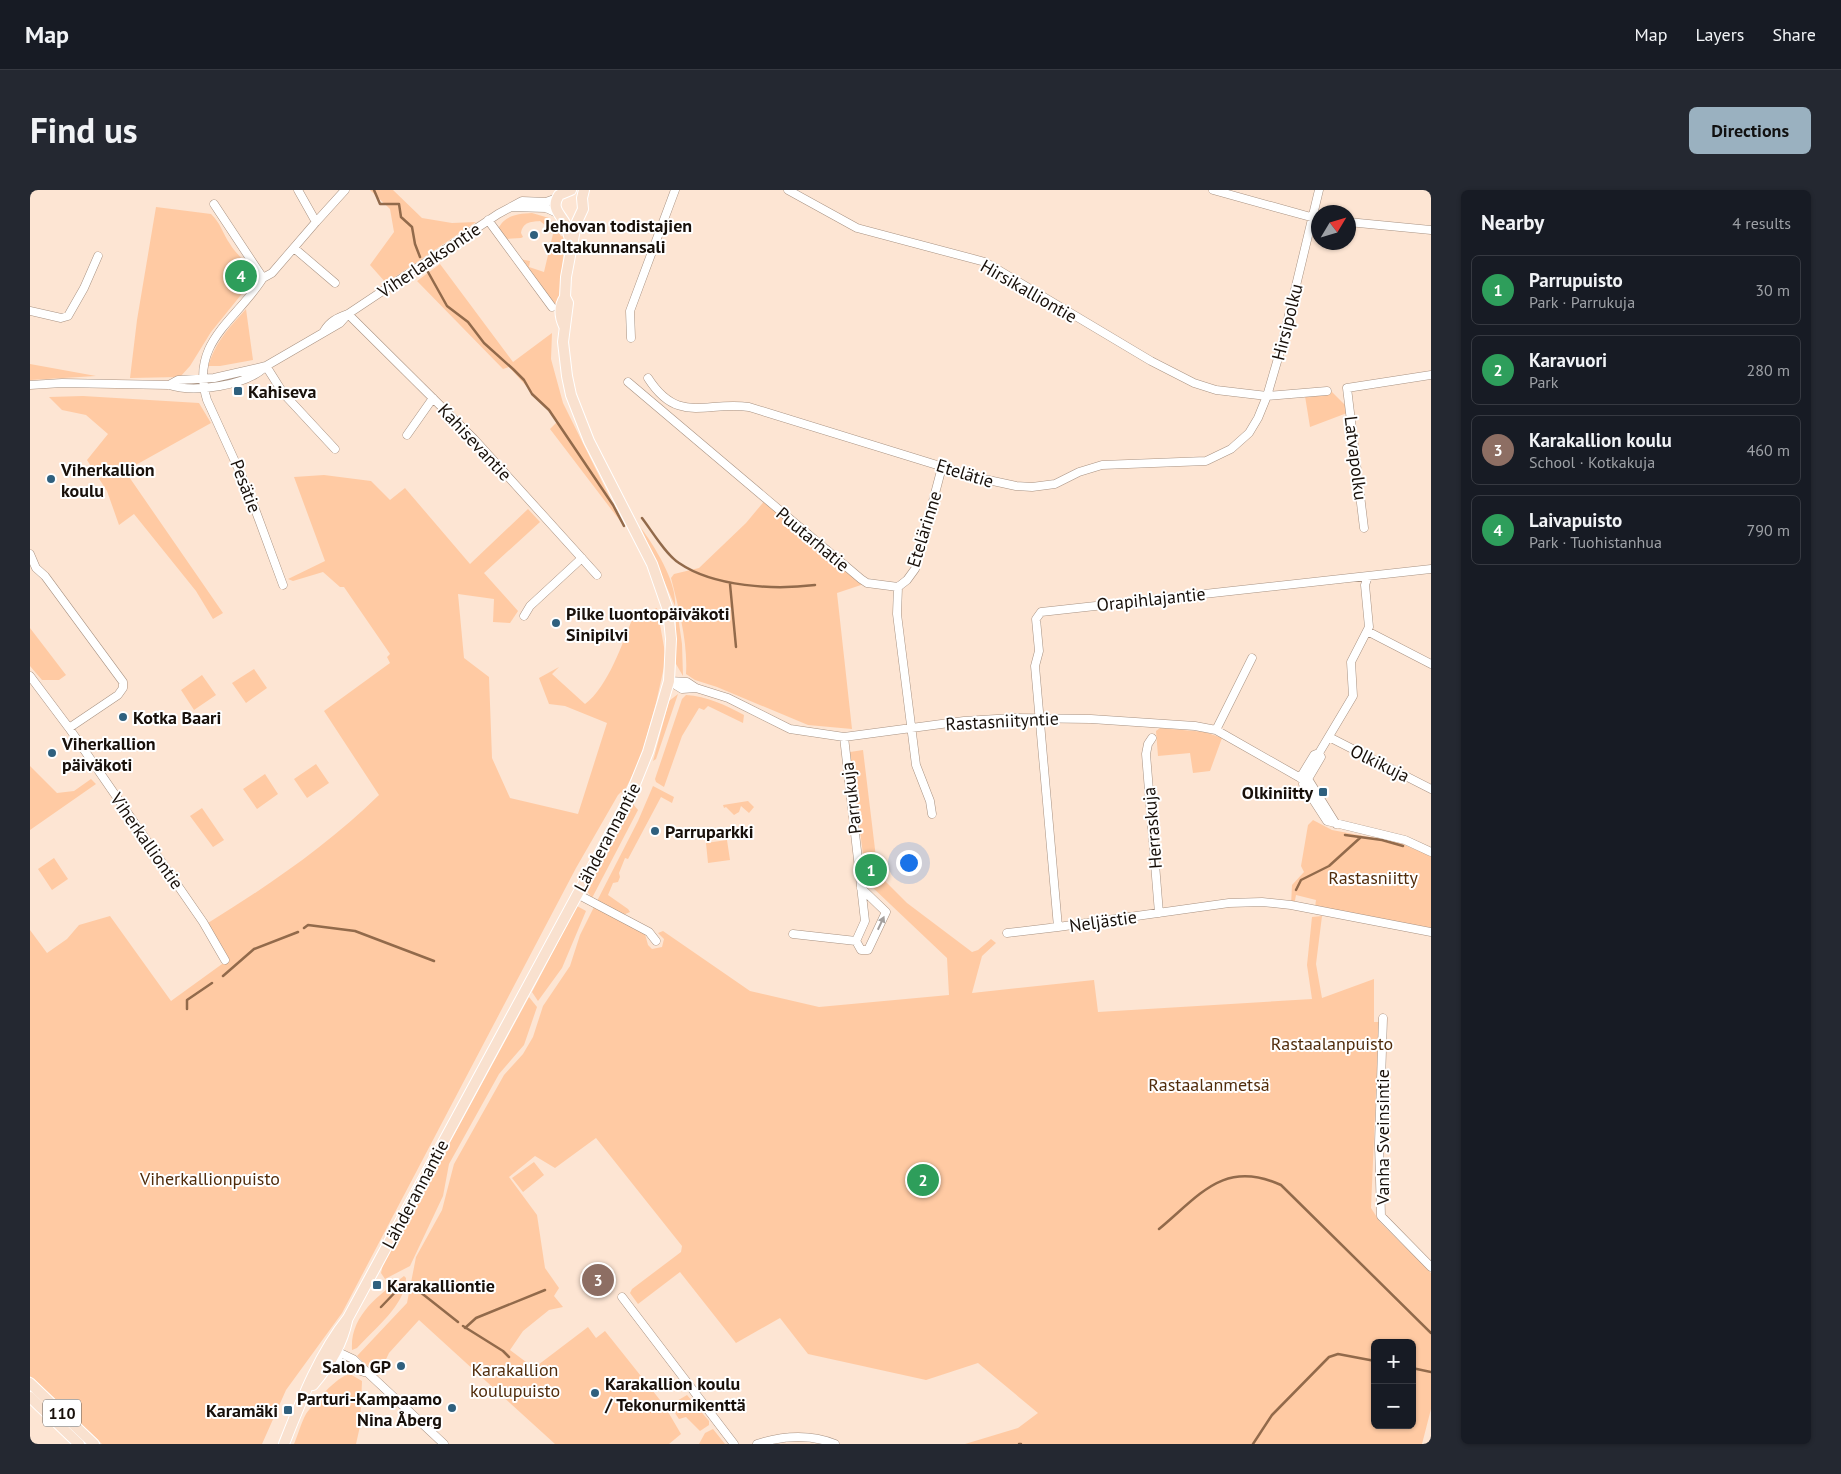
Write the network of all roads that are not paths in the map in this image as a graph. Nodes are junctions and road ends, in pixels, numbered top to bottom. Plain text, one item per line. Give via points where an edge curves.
1 (298, 190) edge
2 (345, 190) edge
3 (571, 190) edge
4 (675, 190) edge
5 (788, 190) edge
6 (1213, 190) edge
7 (1318, 190) edge
8 (583, 194) edge
9 (557, 198) junction
10 (214, 204) dead end
11 (1316, 205) edge
12 (511, 207) junction
13 (581, 214) junction
14 (560, 216) junction
15 (1311, 217) edge
16 (488, 220) junction
17 (316, 222) junction
18 (1356, 223) edge
19 (1431, 230) edge
20 (1311, 233) edge
21 (572, 245) junction
22 (294, 248) junction
23 (98, 256) dead end
24 (264, 278) junction
25 (335, 283) dead end
26 (552, 307) dead end
27 (30, 311) edge
28 (348, 314) junction
29 (631, 338) dead end
30 (266, 366) junction
31 (1431, 375) edge
32 (648, 378) dead end
33 (203, 379) junction
34 (628, 382) dead end
35 (169, 384) junction
36 (30, 386) edge
37 (204, 388) junction
38 (1327, 390) dead end
39 (1267, 396) junction
40 (433, 398) junction
41 (406, 435) dead end
42 (336, 448) dead end
43 (942, 467) junction
44 (1364, 528) dead end
45 (30, 554) edge
46 (582, 558) junction
47 (1431, 569) edge
48 (597, 575) dead end
49 (1368, 576) junction
50 (283, 585) dead end
51 (898, 587) junction
52 (524, 616) dead end
53 (1369, 632) junction
54 (1252, 658) dead end
55 (1431, 664) edge
56 (30, 676) edge
57 (669, 681) junction
58 (1041, 718) junction
59 (911, 727) junction
60 (69, 728) junction
61 (1157, 728) dead end
62 (1216, 730) junction
63 (844, 737) junction
64 (1329, 737) junction
65 (1304, 779) junction
66 (1431, 789) edge
67 (932, 814) dead end
68 (1431, 852) edge
69 (862, 888) junction
70 (577, 894) junction
71 (1159, 913) junction
72 (1058, 927) junction
73 (1007, 932) dead end
74 (1431, 932) edge
75 (792, 934) dead end
76 (856, 941) junction
77 (656, 942) dead end
78 (225, 960) dead end
79 (1383, 1018) dead end
80 (1431, 1267) edge
81 (622, 1297) dead end
82 (332, 1352) junction
83 (30, 1383) edge
84 (30, 1397) edge
85 (79, 1444) edge
86 (94, 1444) edge
87 (284, 1444) edge
88 (444, 1444) edge
89 (734, 1444) edge
90 (757, 1444) edge
91 (835, 1444) edge

1 - 17 street
2 - 17 street, Pesätie
3 - 8 street
3 - 9 main road
4 - 29 street via 630,311
5 - 39 street, Hirsikalliontie via 856,228 985,262 1151,361 1194,383 1216,390
6 - 15 street
7 - 11 street, Hirsipolku
8 - 13 main road
9 - 12 street, Viherlaaksontie via 546,202 522,201
9 - 14 main road via 555,205
10 - 24 street
12 - 14 street via 546,208
12 - 16 street, Viherlaaksontie
13 - 14 street via 574,219
13 - 21 main road, Lähderannantie
14 - 21 main road, Lähderannantie
16 - 26 street
16 - 28 street, Viherlaaksontie
17 - 22 street, Pesätie
18 - 19 street
20 - 39 street, Hirsipolku
21 - 57 main road, Lähderannantie via 560,312 564,326 565,367 577,413 641,540 665,602 671,639
22 - 24 street, Pesätie
22 - 25 street
23 - 27 street via 68,316 61,318
24 - 33 street, Pesätie via 215,337 206,357
28 - 30 street, Viherlaaksontie
28 - 40 street, Kahisevantie
30 - 33 street, Viherlaaksontie
30 - 37 street, Viherlaaksontie via 255,376
30 - 42 street via 283,393
31 - 44 street, Latvapolku via 1347,388
32 - 43 street, Etelätie via 663,397 693,410 720,405 749,407
33 - 35 street, Viherlaaksontie via 178,380
33 - 37 street, Pesätie
34 - 51 street, Puutarhatie via 860,579
35 - 36 street, Viherlaaksontie
35 - 37 street, Viherlaaksontie via 178,388
37 - 50 street, Pesätie via 248,490
38 - 39 street
39 - 43 street, Etelätie via 1249,433 1231,449 1206,462 1102,465 1055,484 1032,487 990,481
40 - 41 street
40 - 46 street, Kahisevantie
43 - 51 street, Etelärinne via 915,569
45 - 60 street via 36,568 123,682 118,695
46 - 48 street, Kahisevantie
46 - 52 street via 530,606
47 - 49 street, Orapihlajantie
49 - 53 street via 1365,585
49 - 58 street, Orapihlajantie via 1041,612 1036,619 1039,651 1035,666
51 - 59 street via 897,614
53 - 55 street
53 - 64 street via 1351,662 1353,696
54 - 62 street
56 - 60 street, Viherkalliontie
57 - 63 street, Rastasniityntie via 682,689 696,688 728,698 790,729
57 - 70 main road, Lähderannantie via 640,773
58 - 59 street, Rastasniityntie via 970,720
58 - 62 street, Rastasniityntie via 1166,724
58 - 72 street, Neljästie
59 - 63 street, Rastasniityntie
59 - 67 street via 917,774 930,801
60 - 78 street, Viherkalliontie via 207,928
61 - 71 street, Herraskuja via 1152,728 1146,754
62 - 65 street, Rastasniityntie
63 - 69 street, Parrukuja
64 - 65 street via 1319,753 1321,757
64 - 66 street, Olkikuja
65 - 68 street via 1303,784 1324,818 1336,824 1405,840
69 - 76 street, Parrukuja via 865,921
76 -> 69 street via 861,950 868,950 886,912
70 - 77 street via 649,932
70 - 82 main road, Lähderannantie via 348,1318 345,1333
71 - 72 street, Neljästie
71 - 74 street, Neljästie via 1228,903 1262,902
72 - 73 street
75 - 76 street
79 - 80 street, Vanha Sveinsintie via 1381,1216
81 - 89 street
82 - 87 main road, Lähderannantie via 323,1374 308,1390
82 - 88 street via 352,1360
83 - 86 main road, 110
84 - 85 main road, 110
90 - 91 street via 806,1437

